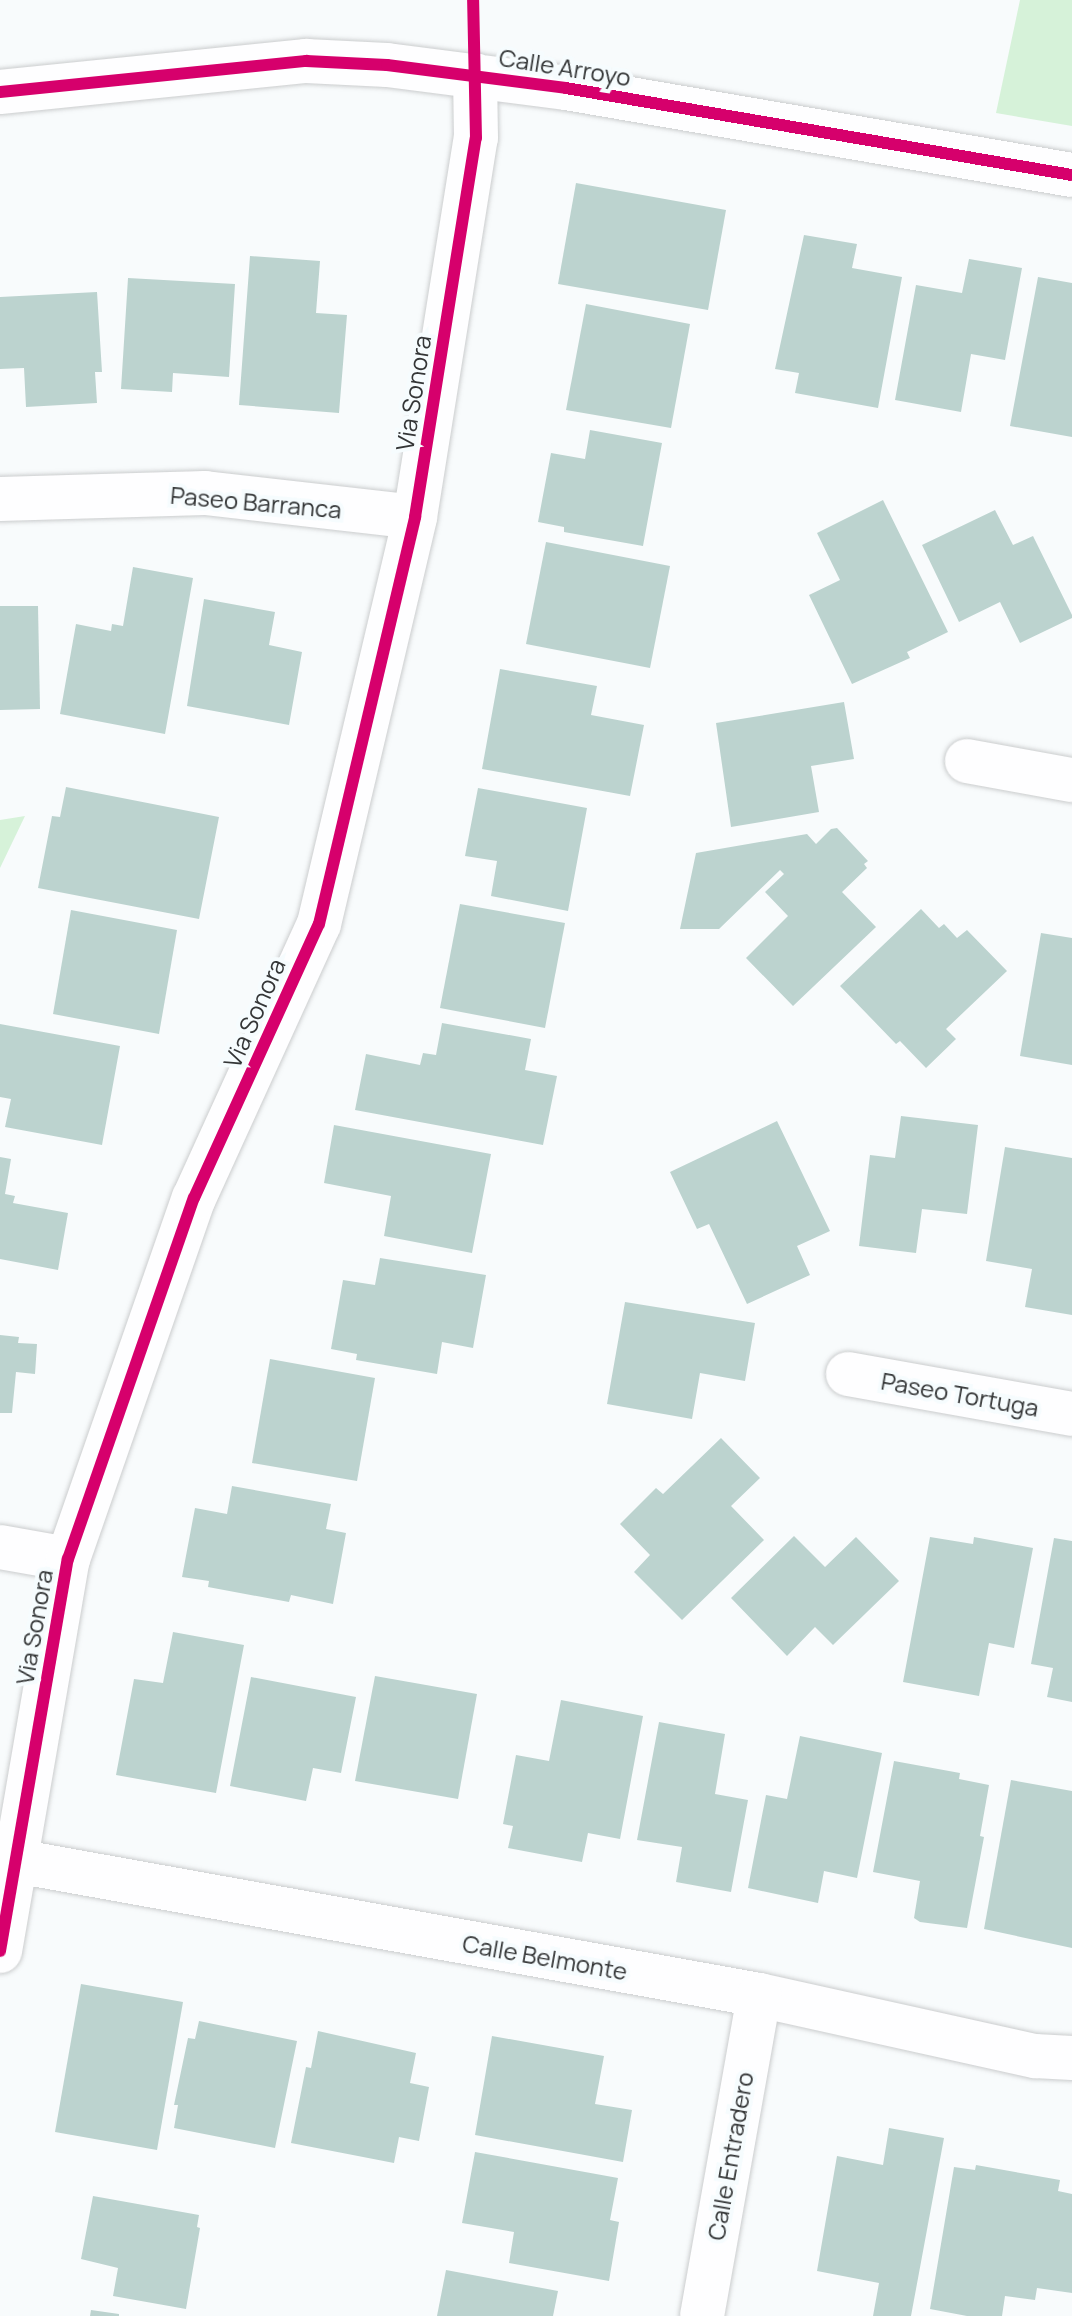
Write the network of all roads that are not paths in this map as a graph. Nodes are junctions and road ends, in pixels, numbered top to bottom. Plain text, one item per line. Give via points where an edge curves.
1 (475, 75) junction
2 (0, 92) edge
3 (1072, 175) edge
4 (0, 499) edge
5 (415, 517) junction
6 (967, 761) dead end
7 (1072, 780) edge
8 (848, 1374) dead end
9 (1072, 1414) edge
10 (0, 1547) edge
11 (68, 1559) junction
12 (16, 1861) junction
13 (0, 1951) edge
14 (759, 1995) junction
15 (1072, 2058) edge
16 (702, 2316) edge

1 - 2 street, Calle Arroyo via 306,61
1 - 3 street, Calle Arroyo
1 - 5 street, Via Sonora via 476,138
4 - 5 street, Paseo Barranca via 205,493
5 - 11 street, Via Sonora via 319,924 194,1198
6 - 7 street
8 - 9 street, Paseo Tortuga
10 - 11 street
11 - 12 street, Via Sonora
12 - 13 street, Via Sonora
12 - 14 street, Calle Belmonte
14 - 15 street, Calle Belmonte via 1035,2056
14 - 16 street, Calle Entradero

